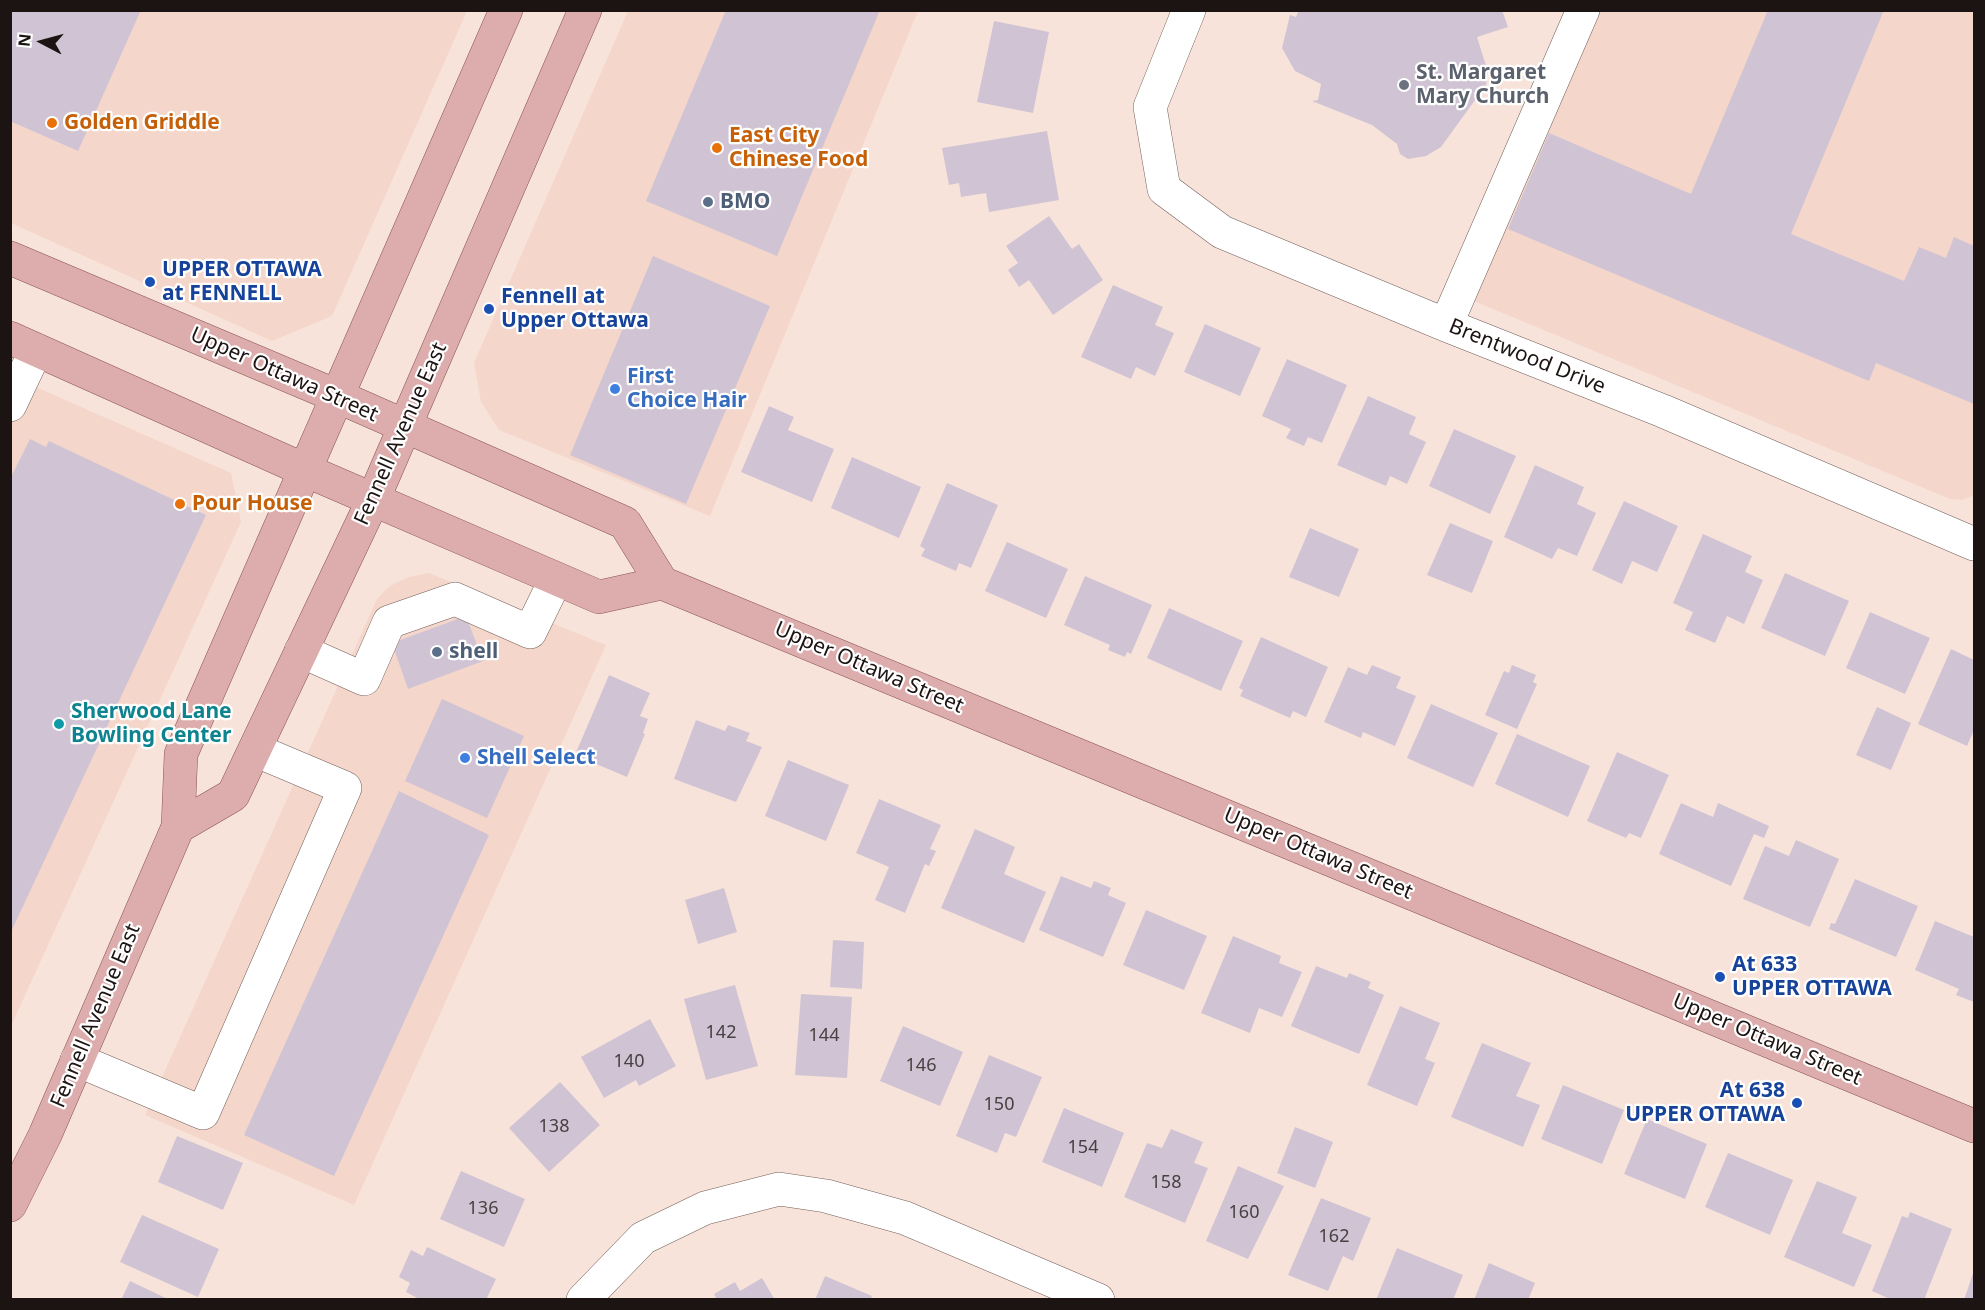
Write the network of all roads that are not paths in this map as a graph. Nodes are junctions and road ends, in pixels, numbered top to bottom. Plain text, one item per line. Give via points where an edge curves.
1 (506, 10) edge
2 (585, 10) edge
3 (1189, 10) edge
4 (1583, 10) edge
5 (10, 258) edge
6 (1446, 325) junction
7 (23, 344) edge
8 (339, 397) junction
9 (10, 405) edge
10 (404, 428) junction
11 (306, 471) junction
12 (373, 500) junction
13 (1974, 544) edge
14 (556, 579) junction
15 (662, 582) junction
16 (301, 651) junction
17 (255, 750) junction
18 (178, 826) junction
19 (77, 1060) junction
20 (1974, 1126) edge
21 (10, 1204) edge
22 (583, 1299) edge
23 (1098, 1299) edge

1 - 8 main road, Fennell Avenue East
2 - 10 main road, Fennell Avenue East
3 - 6 street, Brentwood Drive via 1150,107 1164,189 1222,232
4 - 6 street
5 - 8 main road, Upper Ottawa Street
6 - 13 street, Brentwood Drive via 1663,411
7 - 9 street
7 - 11 main road
8 - 10 main road, Upper Ottawa Street
8 - 11 main road, Fennell Avenue East
10 - 12 main road, Fennell Avenue East
10 - 15 main road, Upper Ottawa Street via 625,523
11 - 12 main road
11 - 18 main road, Fennell Avenue East via 181,754
12 - 14 main road
12 - 16 main road, Fennell Avenue East
14 - 15 main road via 598,597
14 - 16 street via 530,632 455,600 389,622 364,679
15 - 20 main road, Upper Ottawa Street
16 - 17 main road, Fennell Avenue East
17 - 18 main road, Fennell Avenue East via 233,795
17 - 19 street via 345,788 203,1113
18 - 19 main road, Fennell Avenue East
19 - 21 main road, Fennell Avenue East
22 - 23 street via 643,1238 705,1208 779,1189 905,1218

